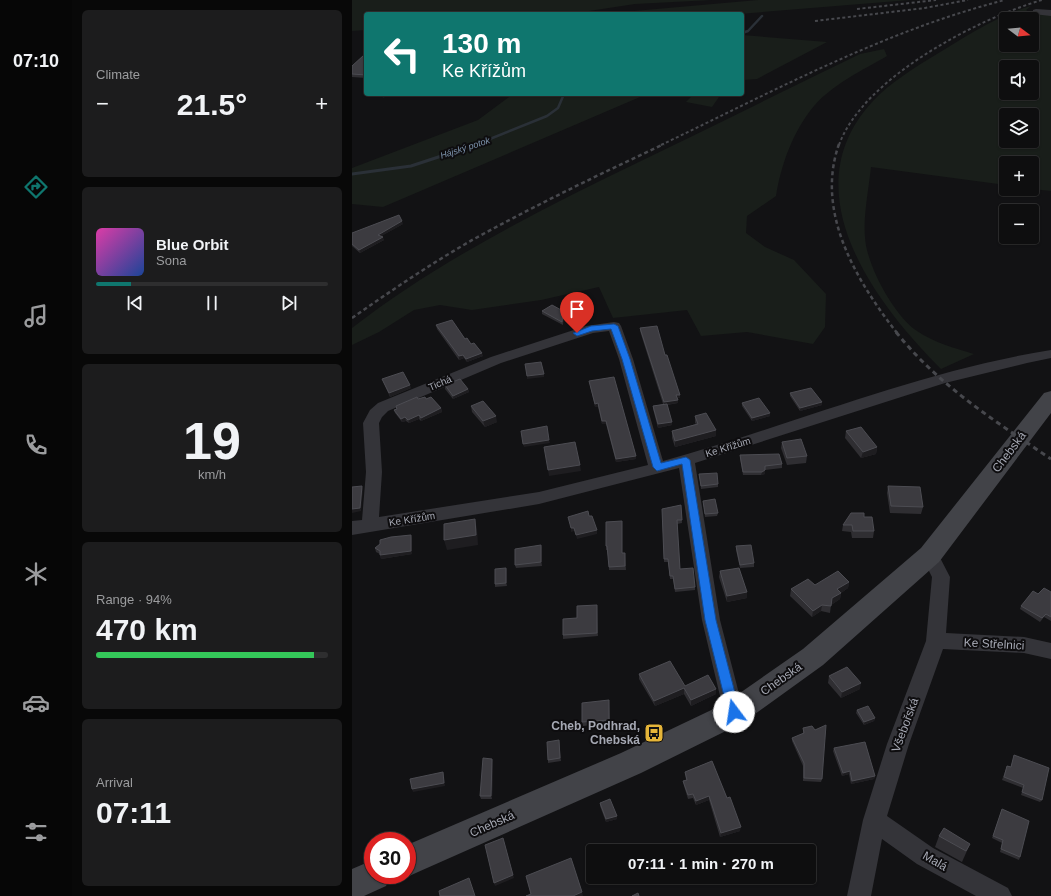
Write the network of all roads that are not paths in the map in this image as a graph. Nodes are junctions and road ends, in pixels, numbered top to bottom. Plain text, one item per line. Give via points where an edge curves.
1 (1039, 12) edge
2 (1051, 13) edge
3 (1051, 354) edge
4 (1051, 398) edge
5 (686, 460) junction
6 (657, 467) junction
7 (370, 525) junction
8 (352, 528) edge
9 (930, 555) junction
10 (936, 641) junction
11 (1051, 651) edge
12 (734, 712) junction
13 (874, 820) junction
14 (416, 857) edge
15 (364, 880) edge
16 (352, 885) edge
17 (859, 896) edge
18 (1000, 896) edge

1 - 2 street
3 - 5 street, Ke Křížům via 941,379
4 - 9 street, Chebská
5 - 6 street, Ke Křížům
5 - 12 street via 711,620
6 - 7 street, Ke Křížům via 539,498
6 - 7 street, Tichá via 614,326 591,329 496,360 383,407 375,414 371,423 374,472
7 - 8 street, Ke Křížům
9 - 10 street, Všebořská via 941,577
9 - 12 street, Chebská via 813,657
10 - 11 street, Ke Střelnici via 1024,645
10 - 13 street, Všebořská via 898,744
12 - 14 street, Chebská via 631,763
13 - 17 street, Všebořská
13 - 18 street, Malá via 925,856
15 - 16 street

